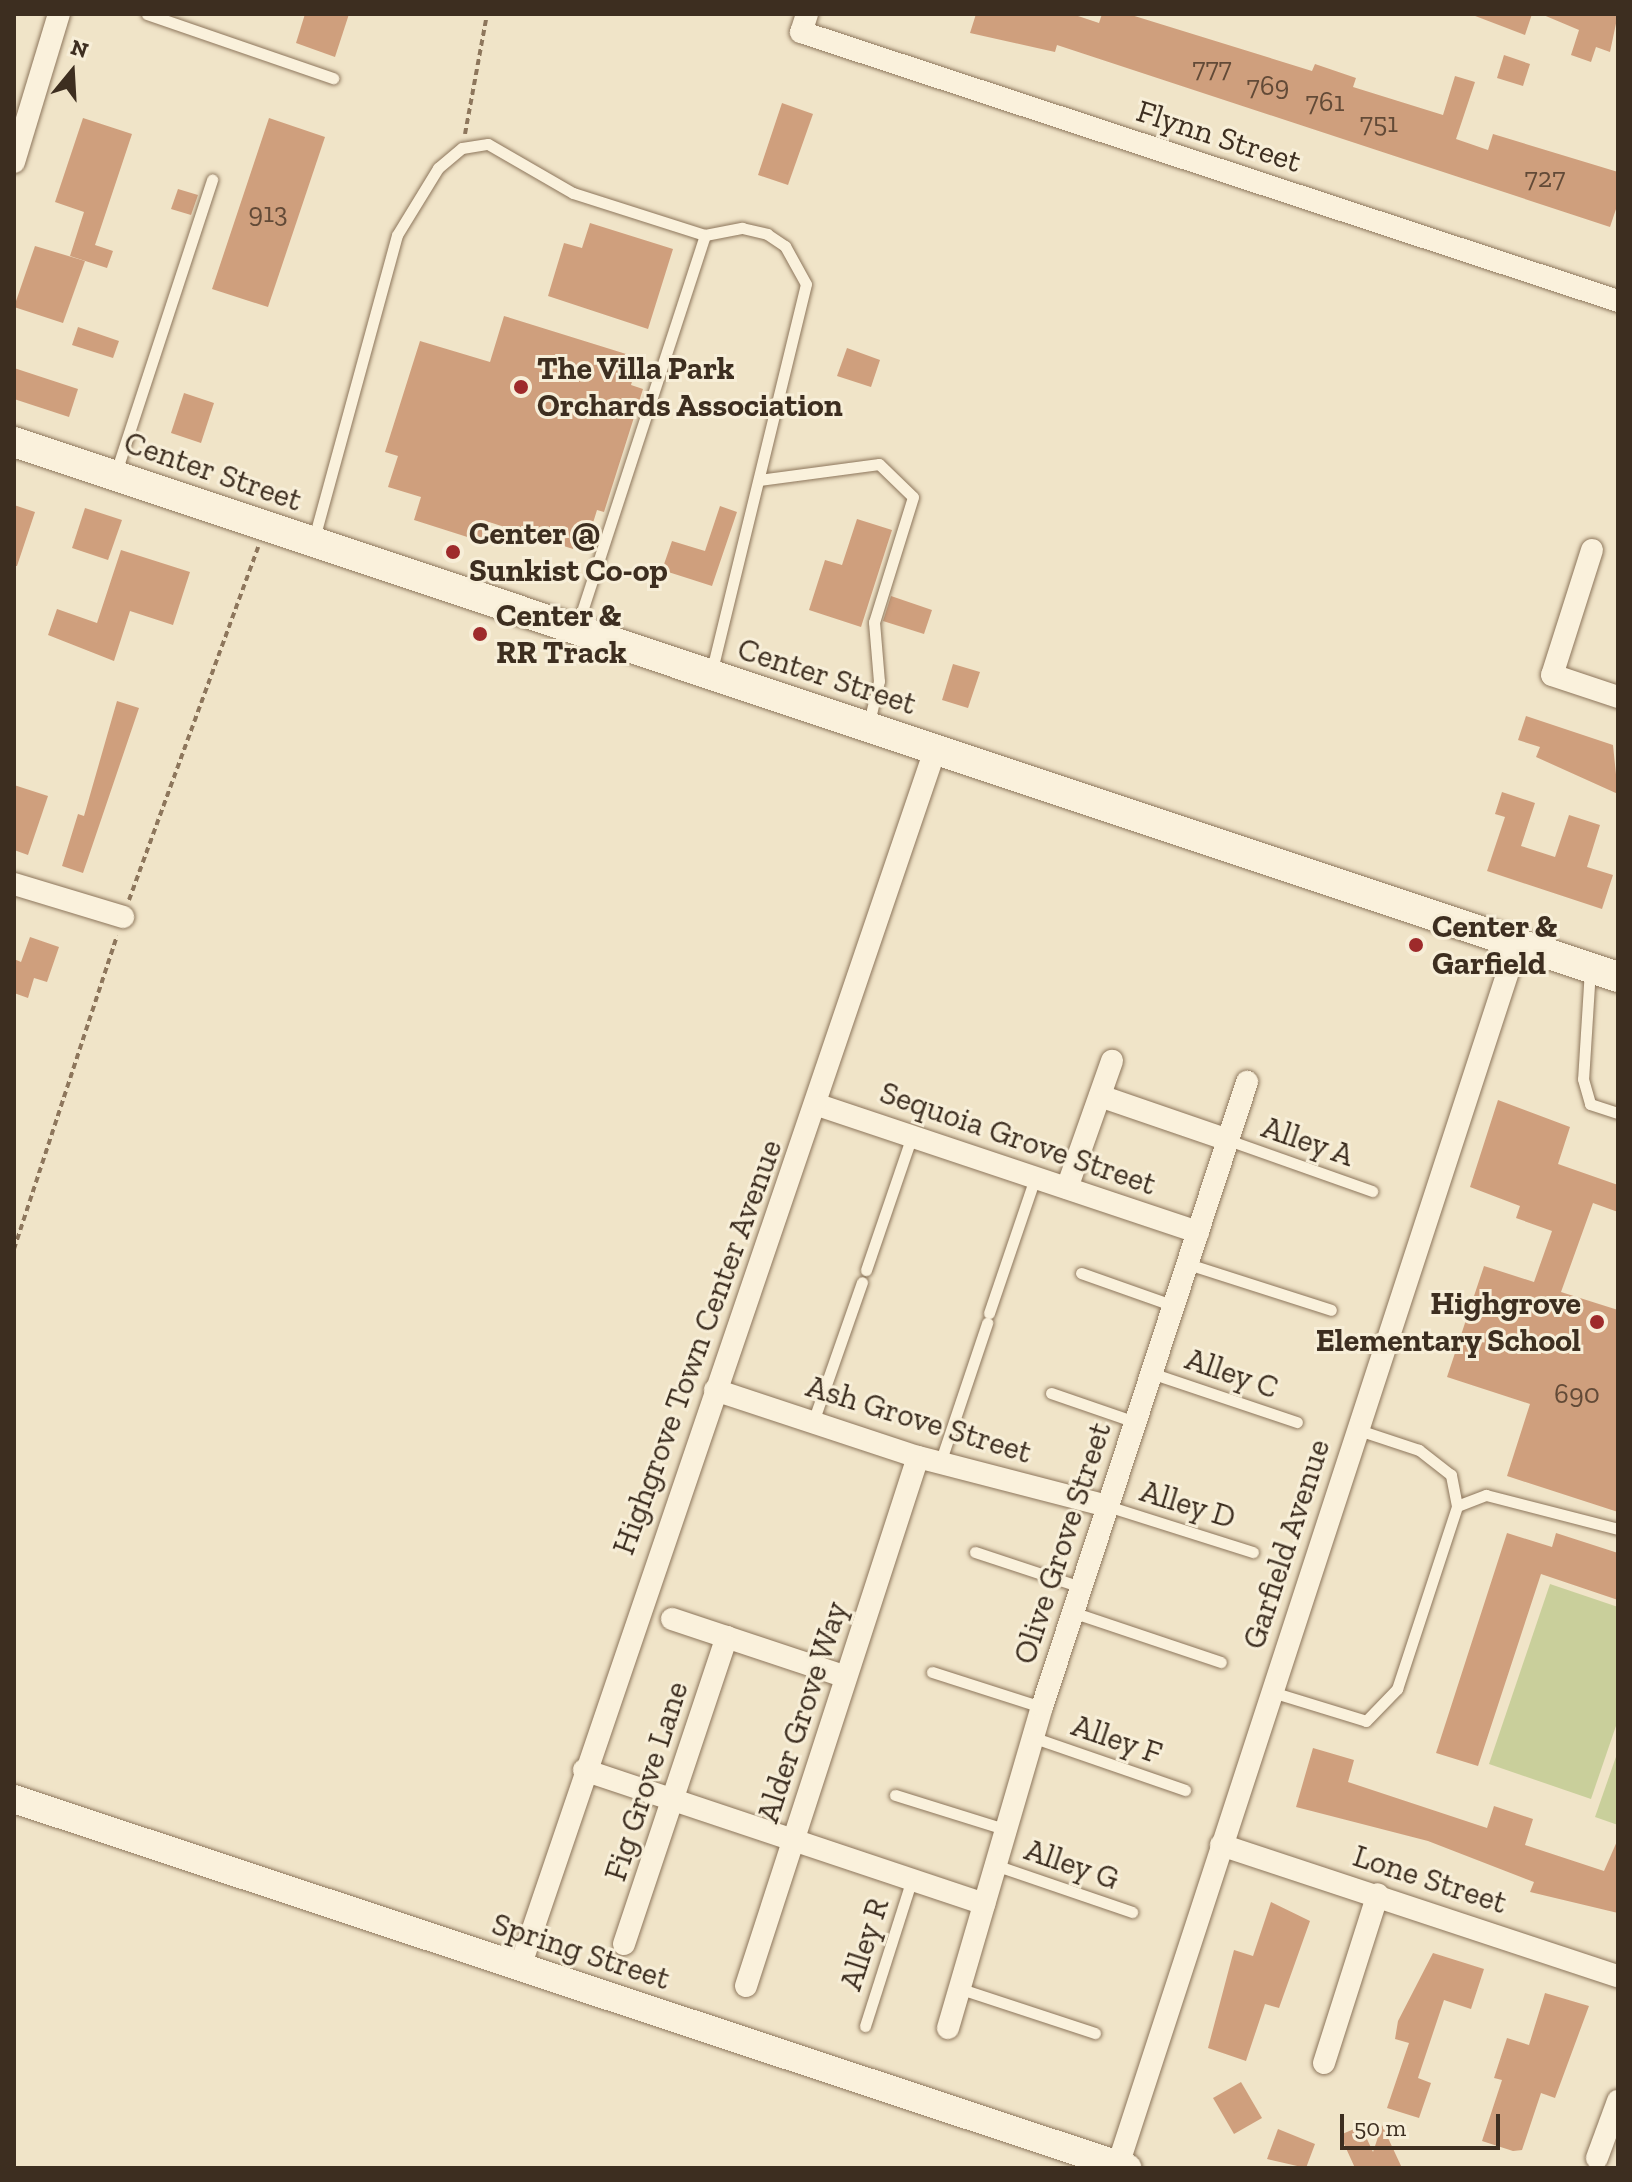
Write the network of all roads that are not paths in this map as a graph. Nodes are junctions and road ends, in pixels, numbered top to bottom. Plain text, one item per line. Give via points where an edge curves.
1 (59, 14) edge
2 (147, 14) edge
3 (804, 23) edge
4 (333, 78) dead end
5 (14, 162) edge
6 (212, 180) dead end
7 (705, 235) junction
8 (1618, 301) edge
9 (14, 442) edge
10 (114, 475) junction
11 (759, 480) junction
12 (313, 542) junction
13 (1592, 550) dead end
14 (575, 630) junction
15 (711, 675) junction
16 (1618, 697) edge
17 (867, 727) junction
18 (935, 750) junction
19 (14, 884) edge
20 (123, 917) road end
21 (1517, 944) junction
22 (1604, 973) edge
23 (1112, 1061) dead end
24 (1247, 1082) dead end
25 (1100, 1096) junction
26 (818, 1105) junction
27 (1618, 1113) edge
28 (912, 1136) junction
29 (1228, 1140) junction
30 (1035, 1178) junction
31 (1067, 1188) junction
32 (1372, 1191) dead end
33 (1198, 1232) junction
34 (1188, 1264) junction
35 (1081, 1273) dead end
36 (1174, 1306) junction
37 (1331, 1310) dead end
38 (1151, 1373) junction
39 (715, 1390) junction
40 (1051, 1393) dead end
41 (813, 1422) junction
42 (1135, 1422) junction
43 (1297, 1422) dead end
44 (1356, 1429) junction
45 (918, 1457) junction
46 (940, 1463) junction
47 (1107, 1506) junction
48 (1457, 1506) junction
49 (1618, 1529) edge
50 (975, 1552) dead end
51 (1253, 1552) dead end
52 (1081, 1587) junction
53 (1072, 1612) junction
54 (672, 1619) dead end
55 (727, 1637) junction
56 (1221, 1662) dead end
57 (932, 1672) dead end
58 (846, 1677) junction
59 (1272, 1692) junction
60 (1042, 1707) junction
61 (1032, 1737) junction
62 (584, 1770) junction
63 (1185, 1790) dead end
64 (895, 1795) dead end
65 (14, 1799) edge
66 (674, 1802) junction
67 (1004, 1829) junction
68 (796, 1840) junction
69 (1221, 1845) junction
70 (995, 1865) junction
71 (912, 1879) junction
72 (1378, 1894) junction
73 (984, 1904) junction
74 (1132, 1912) dead end
75 (624, 1944) dead end
76 (520, 1967) junction
77 (1618, 1976) edge
78 (746, 1986) dead end
79 (961, 1989) junction
80 (865, 2026) dead end
81 (948, 2028) dead end
82 (1095, 2033) dead end
83 (1324, 2063) dead end
84 (1618, 2101) edge
85 (1597, 2158) dead end
86 (1122, 2167) edge

1 - 5 street
2 - 4 lane
3 - 8 street, Flynn Street
6 - 10 lane
7 - 11 lane via 742,228 767,234 785,246 806,284
7 - 12 lane via 573,193 488,144 462,148 438,168 397,235
7 - 14 lane
9 - 10 main road, Center Street
10 - 12 main road, Center Street
11 - 15 lane
11 - 17 lane via 879,464 913,497 874,622 879,681
12 - 14 main road, Center Street
13 - 16 street via 1552,675
14 - 15 main road, Center Street
15 - 17 main road, Center Street
17 - 18 main road, Center Street
18 - 21 main road, Center Street
18 - 26 street, Highgrove Town Center Avenue
19 - 20 street
21 - 22 main road, Center Street
21 - 44 street, Garfield Avenue
22 - 27 lane via 1583,1079 1590,1104
23 - 25 street
24 - 29 street, Olive Grove Street
25 - 29 street
25 - 31 street
26 - 28 street, Sequoia Grove Street
26 - 39 street, Highgrove Town Center Avenue
28 - 30 street, Sequoia Grove Street
28 - 41 lane
29 - 32 lane, Alley A
29 - 33 street, Olive Grove Street
30 - 31 street, Sequoia Grove Street
30 - 46 lane
31 - 33 street, Sequoia Grove Street
33 - 34 street, Olive Grove Street
34 - 36 street, Olive Grove Street
34 - 37 lane
35 - 36 lane
36 - 38 street, Olive Grove Street
38 - 42 street, Olive Grove Street
38 - 43 lane, Alley C
39 - 41 street, Ash Grove Street
39 - 62 street, Highgrove Town Center Avenue
40 - 42 lane
41 - 45 street, Ash Grove Street
42 - 47 street, Olive Grove Street
44 - 48 lane via 1419,1450 1451,1475
44 - 59 street, Garfield Avenue
45 - 46 street, Ash Grove Street
45 - 58 street, Alder Grove Way
46 - 47 street, Ash Grove Street
47 - 51 lane, Alley D
47 - 52 street, Olive Grove Street
48 - 49 lane via 1486,1495
48 - 59 lane via 1397,1689 1366,1721
50 - 52 lane
52 - 53 street, Olive Grove Street
53 - 56 lane
53 - 60 street, Olive Grove Street
54 - 55 street
55 - 58 street
55 - 66 street, Fig Grove Lane
57 - 60 lane
58 - 68 street, Alder Grove Way
59 - 69 street, Garfield Avenue
60 - 61 street, Olive Grove Street
61 - 63 lane, Alley F
61 - 67 street, Olive Grove Street
62 - 66 street
62 - 76 street, Highgrove Town Center Avenue
64 - 67 lane
65 - 76 street, Spring Street
66 - 68 street
66 - 75 street, Fig Grove Lane
67 - 70 street, Olive Grove Street
68 - 71 street
68 - 78 street, Alder Grove Way
69 - 72 street, Lone Street
69 - 86 street, Garfield Avenue
70 - 73 street, Olive Grove Street
70 - 74 lane, Alley G
71 - 73 street
71 - 80 lane, Alley R
72 - 77 street, Lone Street
72 - 83 street
73 - 79 street, Olive Grove Street
76 - 86 street, Spring Street
79 - 81 street, Olive Grove Street
79 - 82 lane
84 - 85 street

